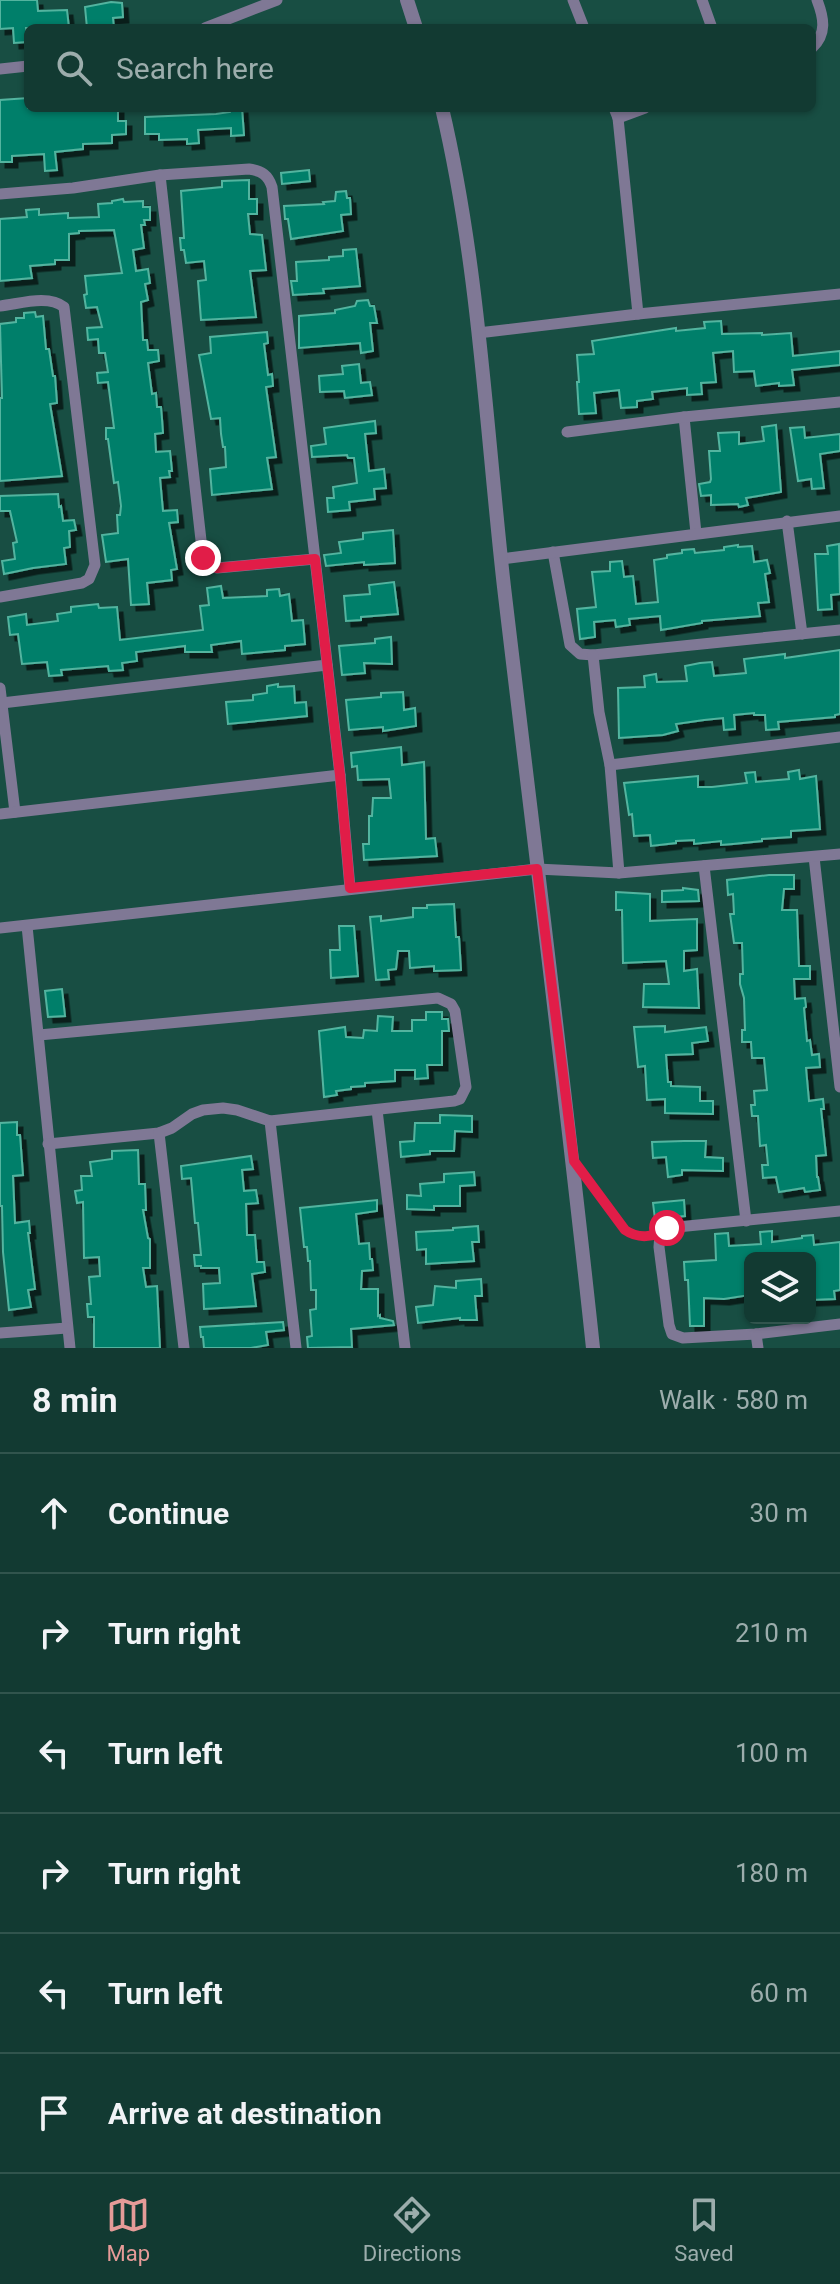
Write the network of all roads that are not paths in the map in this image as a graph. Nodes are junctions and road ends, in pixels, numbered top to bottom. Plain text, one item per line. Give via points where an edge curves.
1 (277, 0) edge
2 (407, 0) edge
3 (573, 0) edge
4 (702, 0) edge
5 (817, 0) edge
6 (215, 24) edge
7 (415, 24) edge
8 (582, 24) edge
9 (711, 24) edge
10 (816, 44) edge
11 (24, 66) edge
12 (0, 69) edge
13 (443, 112) edge
14 (616, 113) edge
15 (160, 175) junction
16 (0, 194) edge
17 (840, 294) edge
18 (0, 306) edge
19 (638, 314) junction
20 (478, 333) junction
21 (840, 402) edge
22 (684, 417) junction
23 (567, 432) dead end
24 (840, 516) edge
25 (787, 521) junction
26 (696, 533) junction
27 (553, 552) junction
28 (315, 559) junction
29 (501, 559) junction
30 (0, 597) edge
31 (840, 630) edge
32 (802, 634) junction
33 (593, 655) junction
34 (327, 665) junction
35 (0, 688) edge
36 (2, 703) junction
37 (840, 737) edge
38 (610, 765) junction
39 (340, 775) junction
40 (15, 812) junction
41 (0, 814) edge
42 (840, 854) edge
43 (814, 857) junction
44 (704, 866) junction
45 (537, 869) junction
46 (619, 873) junction
47 (350, 888) junction
48 (27, 926) junction
49 (0, 928) edge
50 (834, 965) edge
51 (39, 1035) junction
52 (839, 1072) edge
53 (840, 1087) edge
54 (377, 1110) junction
55 (270, 1121) junction
56 (159, 1133) junction
57 (48, 1144) junction
58 (840, 1211) edge
59 (746, 1221) junction
60 (840, 1324) edge
61 (67, 1328) junction
62 (0, 1333) edge
63 (756, 1334) junction
64 (70, 1348) edge
65 (184, 1348) edge
66 (296, 1348) edge
67 (405, 1348) edge
68 (593, 1348) edge
69 (758, 1348) edge

1 - 6 street
2 - 7 street
3 - 8 street
4 - 9 street
5 - 10 street via 824,29
11 - 12 street
13 - 20 street
14 - 19 street
15 - 16 street
15 - 28 street via 249,169 269,178
15 - 28 street via 203,558 217,568
17 - 19 street
18 - 30 street via 48,300 64,307 95,565 82,583
19 - 20 street
20 - 29 street
21 - 22 street
22 - 23 street
22 - 26 street
24 - 25 street
25 - 26 street
25 - 32 street
26 - 27 street
27 - 29 street
27 - 33 street via 570,645 580,654
28 - 34 street
29 - 45 street
31 - 32 street
32 - 33 street
33 - 38 street
34 - 36 street
34 - 39 street
35 - 36 street
36 - 40 street
37 - 38 street
38 - 46 street
39 - 40 street
39 - 47 street
40 - 41 street
42 - 43 street
43 - 44 street
43 - 50 street
44 - 46 street
44 - 59 street
45 - 46 street
45 - 47 street
45 - 68 street
47 - 48 street
48 - 49 street
48 - 51 street
50 - 52 street
51 - 54 street via 444,1000 455,1011 465,1093 454,1101
51 - 57 street
52 - 53 street
54 - 55 street
54 - 67 street
55 - 56 street via 237,1110 203,1110
55 - 66 street
56 - 57 street
56 - 65 street
57 - 61 street
58 - 59 street
59 - 63 street via 667,1228 660,1234 659,1247 672,1334
60 - 63 street
61 - 62 street
61 - 64 street
63 - 69 street

